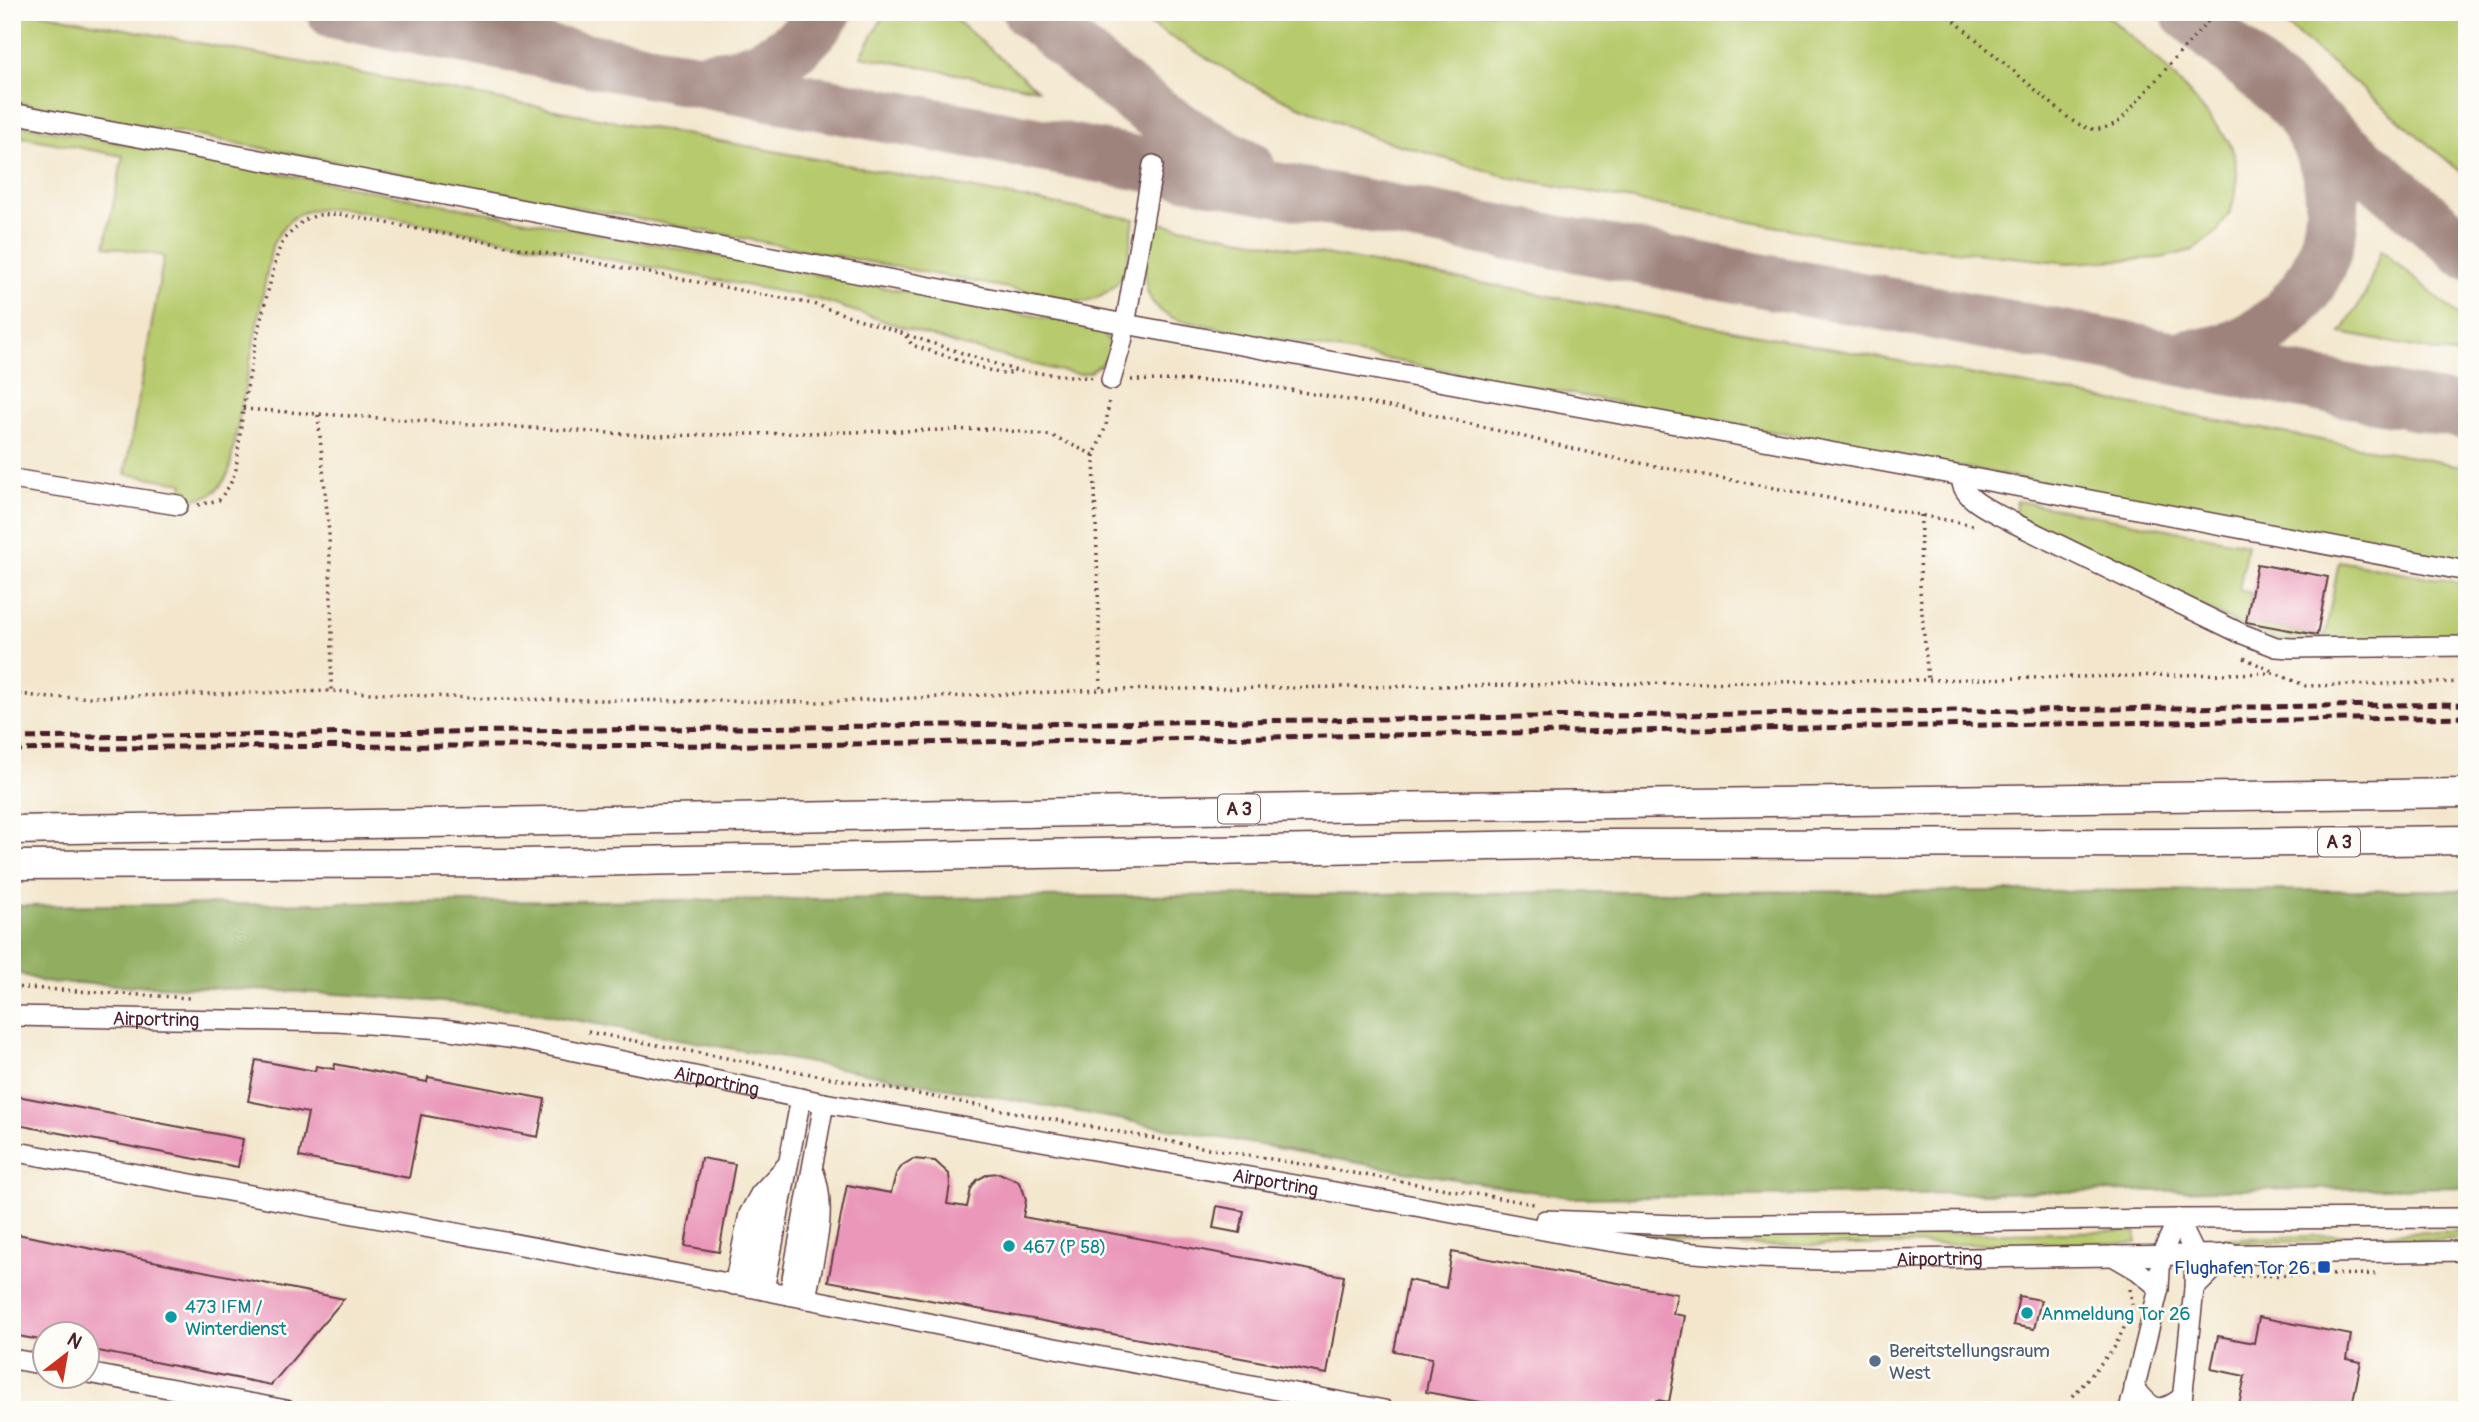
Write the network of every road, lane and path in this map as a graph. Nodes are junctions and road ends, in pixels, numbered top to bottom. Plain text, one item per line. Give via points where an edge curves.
1 (1944, 12) edge
2 (2216, 12) edge
3 (12, 113) edge
4 (1153, 164) dead end
5 (1125, 324) junction
6 (905, 334) junction
7 (1017, 371) junction
8 (1111, 380) junction
9 (243, 409) junction
10 (318, 415) junction
11 (1094, 455) junction
12 (1962, 476) junction
13 (12, 479) edge
14 (178, 505) joint
15 (1921, 515) junction
16 (1980, 528) dead end
17 (2467, 571) edge
18 (2467, 646) edge
19 (2242, 656) dead end
20 (2275, 673) junction
21 (1928, 680) junction
22 (2467, 682) edge
23 (1101, 690) junction
24 (331, 691) junction
25 (12, 692) edge
26 (2467, 793) edge
27 (12, 830) edge
28 (2467, 840) edge
29 (12, 865) edge
30 (12, 988) edge
31 (191, 998) dead end
32 (12, 1016) edge
33 (577, 1030) dead end
34 (801, 1098) junction
35 (824, 1103) junction
36 (12, 1151) edge
37 (788, 1163) junction
38 (1535, 1204) dead end
39 (1415, 1206) junction
40 (2467, 1218) edge
41 (2178, 1219) junction
42 (2467, 1251) edge
43 (2230, 1253) junction
44 (2195, 1254) junction
45 (2161, 1255) junction
46 (2112, 1256) junction
47 (749, 1287) junction
48 (2130, 1288) dead end
49 (2159, 1288) junction
50 (2194, 1289) junction
51 (798, 1297) junction
52 (12, 1359) edge
53 (32, 1363) edge
54 (102, 1376) edge
55 (2134, 1387) junction
56 (2073, 1396) dead end
57 (2181, 1407) edge
58 (286, 1410) edge
59 (1384, 1410) edge
60 (2115, 1410) edge
61 (2129, 1410) edge
62 (2140, 1410) edge

1 - 2 path via 2071,120 2103,130 2120,121
3 - 5 street
4 - 5 street
5 - 8 street
5 - 12 street
6 - 7 path
6 - 7 path via 912,345 1001,374
6 - 9 path via 813,304 353,216 318,215 290,231 278,252
7 - 8 path
8 - 11 path via 1107,426
8 - 15 path via 1237,381 1425,413 1608,457
9 - 10 path
9 - 14 path via 230,485 219,500
10 - 11 path via 655,436 994,429 1052,436
10 - 24 path via 329,533
11 - 23 path
12 - 17 street
12 - 18 street via 1964,491 2012,522 2267,644 2291,648
13 - 14 street
15 - 16 path
15 - 21 path via 1920,591
19 - 20 path
20 - 21 path
20 - 22 path via 2306,686
21 - 23 path
23 - 24 path via 822,702 491,699
24 - 25 path via 50,698
26 - 27 highway, A 3
28 - 29 highway, A 3 via 1600,844 521,863
30 - 31 path
32 - 34 street, Airportring via 337,1022 443,1029 522,1040
33 - 38 path via 1178,1143
34 - 35 street, Airportring
34 - 37 street
35 - 39 street, Airportring
35 - 51 street via 812,1167 822,1208
36 - 47 street
37 - 47 street
37 - 47 street via 749,1214
39 - 41 street, Airportring via 1558,1221 1677,1225
39 - 46 street, Airportring via 1616,1243 1756,1258
40 - 41 street, Airportring
41 - 44 street
41 - 45 street
42 - 43 street, Airportring
43 - 44 street, Airportring
43 - 50 street
44 - 45 street, Airportring
44 - 50 street
45 - 46 street, Airportring
45 - 49 street
46 - 49 street
47 - 51 street
48 - 56 path via 2133,1311 2114,1348
49 - 55 street
50 - 57 street
51 - 59 street
52 - 53 street
54 - 58 street
55 - 57 street via 2157,1408
55 - 60 street
55 - 61 street
55 - 62 street

